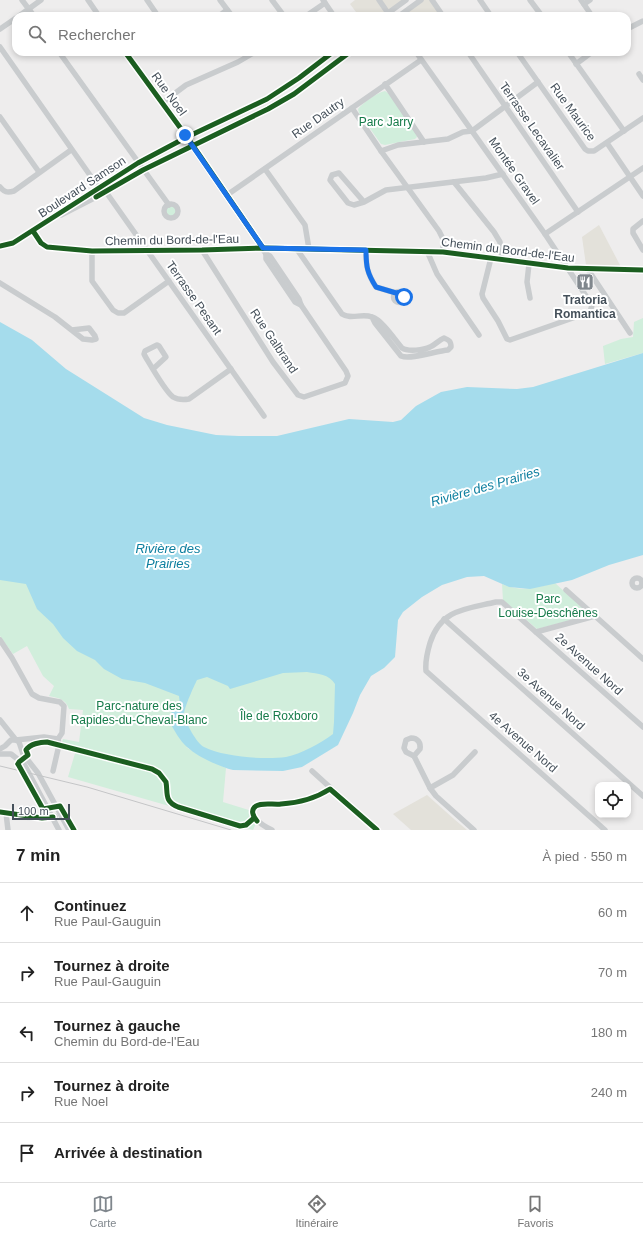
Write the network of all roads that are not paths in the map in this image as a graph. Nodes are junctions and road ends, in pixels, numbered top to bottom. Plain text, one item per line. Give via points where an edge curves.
1 (22, 0) edge
2 (41, 0) edge
3 (88, 0) edge
4 (147, 0) edge
5 (220, 0) edge
6 (272, 0) edge
7 (379, 0) edge
8 (406, 0) edge
9 (421, 0) edge
10 (432, 0) edge
11 (480, 0) edge
12 (530, 0) edge
13 (590, 0) edge
14 (324, 1) edge
15 (582, 2) edge
16 (28, 9) junction
17 (227, 10) joint
18 (24, 12) edge
19 (31, 12) edge
20 (96, 12) edge
21 (155, 12) edge
22 (224, 12) edge
23 (281, 12) edge
24 (311, 12) edge
25 (331, 12) edge
26 (386, 12) edge
27 (392, 12) edge
28 (404, 12) edge
29 (440, 12) edge
30 (489, 12) edge
31 (539, 12) edge
32 (589, 12) edge
33 (12, 21) edge
34 (643, 21) edge
35 (631, 27) edge
36 (0, 29) edge
37 (0, 48) edge
38 (62, 56) edge
39 (128, 56) edge
40 (248, 56) edge
41 (328, 56) edge
42 (344, 56) edge
43 (418, 56) edge
44 (471, 56) edge
45 (520, 56) edge
46 (571, 56) edge
47 (587, 56) edge
48 (421, 60) junction
49 (576, 64) junction
50 (639, 74) dead end
51 (643, 80) edge
52 (538, 82) junction
53 (386, 84) junction
54 (162, 103) junction
55 (505, 107) junction
56 (352, 108) junction
57 (0, 117) edge
58 (643, 118) edge
59 (472, 131) junction
60 (624, 131) junction
61 (187, 137) junction
62 (424, 142) junction
63 (606, 143) junction
64 (192, 145) junction
65 (71, 150) junction
66 (381, 151) junction
67 (138, 163) junction
68 (643, 168) edge
69 (265, 169) junction
70 (143, 170) junction
71 (39, 172) junction
72 (503, 174) junction
73 (630, 177) junction
74 (454, 182) junction
75 (0, 187) edge
76 (99, 188) junction
77 (409, 188) junction
78 (106, 192) junction
79 (227, 195) junction
80 (643, 196) edge
81 (364, 202) junction
82 (169, 205) dead end
83 (578, 212) junction
84 (643, 221) edge
85 (33, 230) junction
86 (545, 234) junction
87 (0, 246) edge
88 (263, 248) junction
89 (296, 248) junction
90 (309, 249) junction
91 (147, 250) junction
92 (202, 250) junction
93 (366, 250) junction
94 (643, 250) edge
95 (92, 251) junction
96 (427, 251) junction
97 (443, 252) junction
98 (491, 258) junction
99 (502, 260) junction
100 (528, 264) junction
101 (568, 268) junction
102 (586, 268) junction
103 (643, 270) edge
104 (169, 281) junction
105 (0, 283) edge
106 (396, 293) dead end
107 (530, 298) dead end
108 (372, 317) junction
109 (72, 330) dead end
110 (630, 333) dead end
111 (479, 335) dead end
112 (406, 351) junction
113 (405, 357) junction
114 (153, 369) dead end
115 (231, 370) junction
116 (348, 376) joint
117 (264, 416) dead end
118 (566, 590) dead end
119 (595, 616) junction
120 (444, 619) junction
121 (536, 632) junction
122 (0, 640) edge
123 (643, 659) edge
124 (1, 722) edge
125 (643, 727) edge
126 (39, 738) junction
127 (58, 739) junction
128 (16, 740) junction
129 (6, 745) junction
130 (0, 749) edge
131 (21, 749) junction
132 (475, 752) dead end
133 (0, 754) edge
134 (11, 754) junction
135 (414, 756) dead end
136 (53, 771) dead end
137 (312, 771) dead end
138 (430, 788) junction
139 (330, 789) junction
140 (643, 796) edge
141 (0, 812) edge
142 (6, 813) junction
143 (59, 813) junction
144 (53, 817) junction
145 (8, 830) edge
146 (60, 830) edge
147 (69, 830) edge
148 (272, 830) edge
149 (377, 830) edge
150 (474, 830) edge
151 (606, 830) edge

1 - 16 street
2 - 16 street
3 - 20 street
4 - 21 street
5 - 17 street
6 - 23 street
7 - 26 street
8 - 27 street
9 - 28 street
10 - 29 street
11 - 30 street
12 - 31 street
13 - 15 street
14 - 24 street
14 - 25 street
15 - 32 street
16 - 18 street
16 - 19 street
17 - 22 street
33 - 36 street
34 - 35 street
37 - 65 street
38 - 67 street
39 - 54 street, Rue Noel
40 - 54 street via 186,85
41 - 61 street, Boulevard Samson via 267,99
42 - 64 street, Boulevard Samson via 268,109
43 - 48 street, Montée Gravel
44 - 55 street, Terrasse Lecavalier
45 - 52 street, Rue Maurice
46 - 49 street
47 - 49 street
48 - 53 street, Rue Dautry
48 - 59 street, Montée Gravel
49 - 60 street
50 - 51 street
52 - 55 street
52 - 63 street, Rue Maurice via 585,149 594,151
53 - 56 street, Rue Dautry
53 - 62 street
54 - 61 street, Rue Noel
55 - 59 street
55 - 83 street, Terrasse Lecavalier
56 - 66 street
56 - 69 street, Rue Dautry
57 - 71 street
58 - 60 street, Rue Maurice
59 - 62 street via 448,139
59 - 72 street, Montée Gravel
60 - 63 street, Rue Maurice
61 - 64 street, Rue Noel
61 - 67 street, Boulevard Samson
62 - 66 street via 398,145
63 - 73 street
64 - 70 street, Boulevard Samson
64 - 79 street, Rue Noel
65 - 71 street
65 - 76 street
66 - 77 street
67 - 70 street
67 - 76 street, Boulevard Samson
68 - 73 street
69 - 79 street, Rue Dautry
69 - 90 street via 305,225
70 - 78 street, Boulevard Samson
70 - 82 street
71 - 75 street via 14,191 6,192
72 - 74 street
72 - 86 street, Montée Gravel
73 - 80 street
73 - 83 street
74 - 77 street
74 - 99 street via 494,232 500,242
76 - 85 street, Boulevard Samson
77 - 81 street via 386,190
77 - 97 street via 439,231 443,239
78 - 85 street, Boulevard Samson
78 - 91 street, Terrasse Pesant
79 - 88 street, Rue Noel
81 - 81 street via 354,205 348,203 330,180 332,175 339,173
83 - 86 street
84 - 94 street via 633,229 633,233
85 - 87 street via 13,243
85 - 95 street, Chemin du Bord-de-l'Eau via 41,243 47,247
86 - 101 street, Montée Gravel
88 - 89 street, Chemin du Bord-de-l'Eau
88 - 92 street, Chemin du Bord-de-l'Eau
88 - 116 street, Rue Noel via 300,299 301,306
89 - 90 street, Chemin du Bord-de-l'Eau
89 - 108 street via 342,314 350,317
90 - 93 street, Chemin du Bord-de-l'Eau
91 - 92 street, Chemin du Bord-de-l'Eau
91 - 95 street, Chemin du Bord-de-l'Eau
91 - 104 street, Terrasse Pesant
92 - 116 street, Rue Galbrand via 273,362 298,395 304,397 345,383
93 - 96 street, Chemin du Bord-de-l'Eau
93 - 106 street via 368,275 376,287
95 - 104 street via 92,281 118,313 124,312
96 - 97 street, Chemin du Bord-de-l'Eau
96 - 111 street via 437,274
97 - 98 street, Chemin du Bord-de-l'Eau
98 - 99 street, Chemin du Bord-de-l'Eau
98 - 101 street, Montée Gravel via 482,294 507,339 510,340 590,312 592,305
99 - 100 street, Chemin du Bord-de-l'Eau
100 - 101 street, Chemin du Bord-de-l'Eau
100 - 107 street via 527,282
101 - 102 street, Chemin du Bord-de-l'Eau
102 - 103 street, Chemin du Bord-de-l'Eau
102 - 110 street
104 - 115 street, Terrasse Pesant
105 - 109 street via 47,311
108 - 112 street via 379,320
108 - 113 street via 401,356
112 - 113 street
112 - 113 street via 431,347 444,338 451,343 448,350
114 - 115 street via 172,396 182,400 188,399
115 - 117 street, Terrasse Pesant
118 - 119 street
119 - 121 street
119 - 123 street
120 - 121 street, 2e Avenue Nord via 458,611 502,602
120 - 140 street, 3e Avenue Nord
120 - 151 street, 4e Avenue Nord via 433,634 425,663 426,671
121 - 125 street, 2e Avenue Nord
122 - 127 street via 32,694 63,704 65,709 62,733
124 - 128 street
124 - 129 street
126 - 127 street
126 - 128 street
126 - 131 street
127 - 136 street via 59,746
128 - 129 street
128 - 131 street via 20,743
129 - 130 street
129 - 134 street via 6,750
131 - 134 street via 18,754
131 - 143 street via 38,773
132 - 138 street via 454,775
133 - 134 street
134 - 144 street via 26,766
135 - 138 street
137 - 139 street
138 - 150 street
139 - 148 street via 305,800 259,804 254,807 254,818
139 - 149 street
141 - 142 street
142 - 144 street
142 - 145 street
143 - 144 street
143 - 147 street
144 - 146 street

